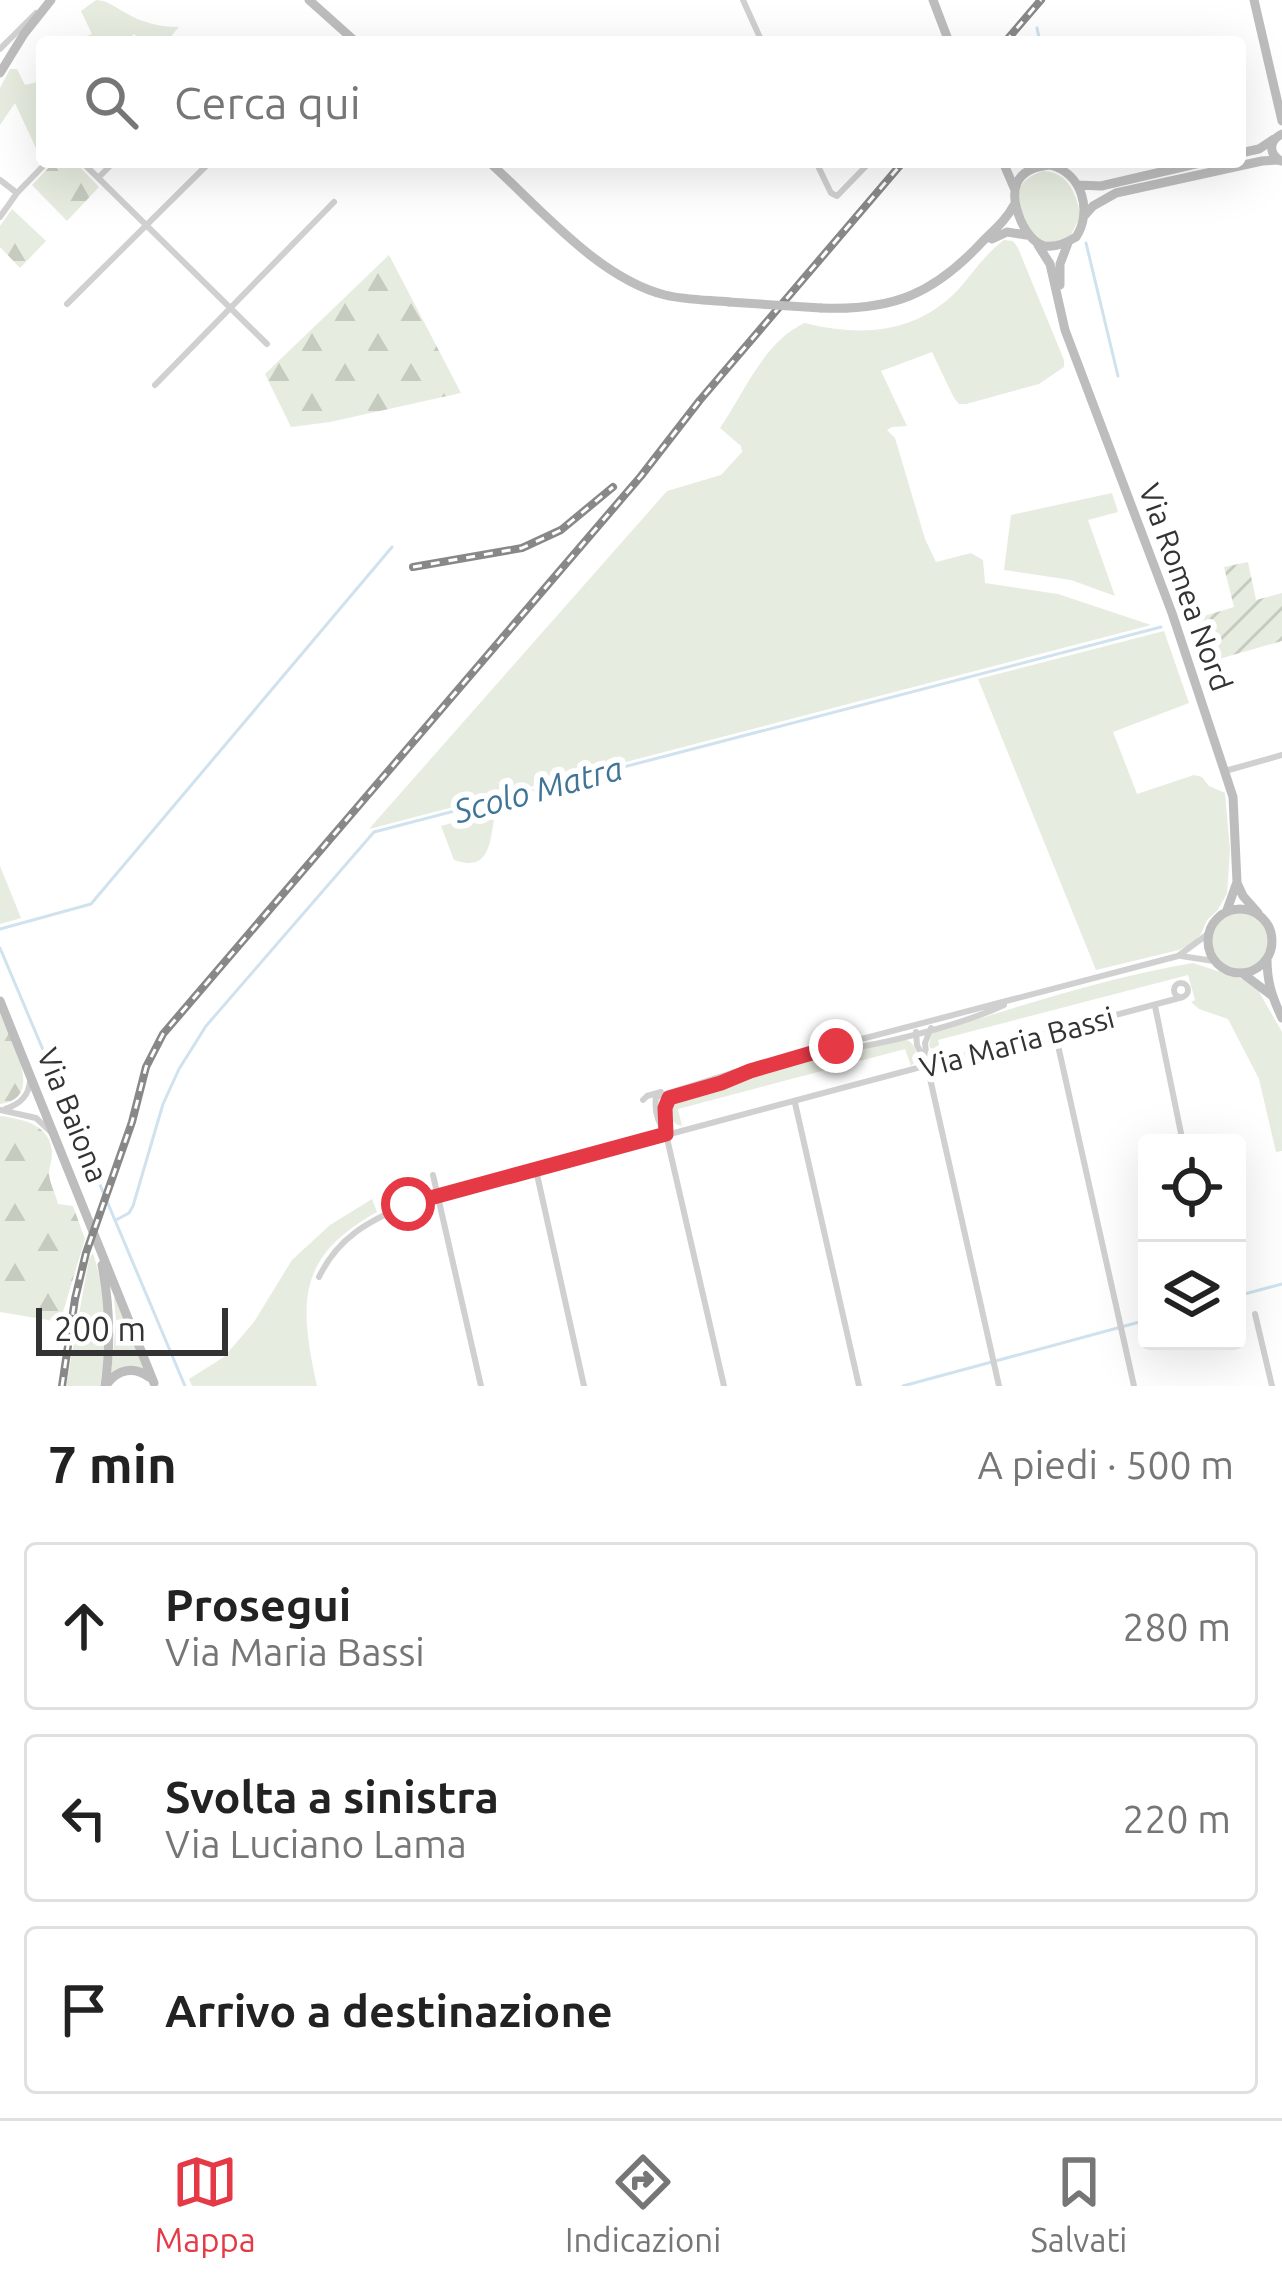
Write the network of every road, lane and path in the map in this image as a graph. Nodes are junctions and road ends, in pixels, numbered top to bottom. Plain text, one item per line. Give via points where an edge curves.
1 (309, 0) edge
2 (743, 0) edge
3 (933, 0) edge
4 (1254, 0) edge
5 (49, 2) edge
6 (349, 36) edge
7 (759, 36) edge
8 (947, 36) edge
9 (0, 49) edge
10 (1, 70) edge
11 (1282, 121) edge
12 (1278, 136) edge
13 (1246, 152) edge
14 (1280, 161) edge
15 (1246, 165) edge
16 (41, 168) edge
17 (88, 168) edge
18 (108, 168) edge
19 (203, 168) edge
20 (496, 168) edge
21 (819, 168) edge
22 (865, 168) edge
23 (1006, 168) edge
24 (1035, 168) edge
25 (1061, 168) edge
26 (1178, 168) edge
27 (1230, 168) edge
28 (98, 178) junction
29 (0, 180) edge
30 (1078, 185) junction
31 (1015, 190) junction
32 (17, 193) junction
33 (334, 202) dead end
34 (1014, 205) junction
35 (1085, 215) junction
36 (0, 217) edge
37 (147, 225) junction
38 (1028, 235) junction
39 (1070, 242) junction
40 (1038, 244) junction
41 (977, 249) junction
42 (67, 304) dead end
43 (229, 306) junction
44 (1062, 314) junction
45 (267, 344) dead end
46 (154, 385) dead end
47 (1282, 755) edge
48 (1225, 771) junction
49 (1237, 882) junction
50 (1228, 910) junction
51 (1258, 913) junction
52 (1208, 934) junction
53 (1178, 956) junction
54 (1268, 959) junction
55 (1214, 962) junction
56 (1242, 973) junction
57 (1271, 994) junction
58 (1183, 997) dead end
59 (0, 1001) edge
60 (1013, 1001) junction
61 (1155, 1005) junction
62 (969, 1011) junction
63 (1282, 1018) edge
64 (931, 1028) junction
65 (1055, 1031) junction
66 (916, 1032) junction
67 (904, 1035) junction
68 (861, 1040) junction
69 (921, 1044) junction
70 (818, 1052) junction
71 (926, 1065) junction
72 (750, 1071) junction
73 (31, 1075) junction
74 (795, 1102) junction
75 (1, 1110) edge
76 (666, 1134) junction
77 (1181, 1134) edge
78 (57, 1139) junction
79 (536, 1170) junction
80 (433, 1175) dead end
81 (438, 1195) junction
82 (98, 1248) junction
83 (319, 1277) dead end
84 (1256, 1314) dead end
85 (155, 1385) edge
86 (859, 1385) edge
87 (105, 1386) edge
88 (481, 1386) edge
89 (584, 1386) edge
90 (724, 1386) edge
91 (999, 1386) edge
92 (1134, 1386) edge
93 (1272, 1386) edge

1 - 6 main road
2 - 7 street
3 - 8 main road
4 - 11 main road
5 - 9 street
5 - 10 main road
11 - 12 main road
12 - 13 main road
12 - 14 main road via 1271,151
14 - 15 main road
16 - 32 street
17 - 28 street
18 - 28 street
19 - 37 street
20 - 41 main road, bridge via 592,256 663,295 882,305 916,295
21 - 22 street via 835,196
23 - 31 main road
24 - 31 main road
25 - 30 main road
26 - 30 main road
27 - 35 main road via 1116,193
28 - 37 street
29 - 32 street
30 - 35 main road
31 - 34 main road
32 - 36 street
33 - 43 street
34 - 38 main road
34 - 41 main road
35 - 39 main road
37 - 42 street
37 - 43 street
38 - 40 main road
38 - 41 main road via 1000,233
39 - 40 main road
39 - 44 main road, Via Romea Nord via 1060,264
40 - 44 main road, Via Romea Nord
43 - 45 street
43 - 46 street
44 - 48 main road, Via Romea Nord
47 - 48 street
48 - 49 main road, Via Romea Nord
49 - 50 main road, Via Romea Nord
49 - 51 main road
50 - 51 main road
50 - 52 main road
51 - 54 main road via 1271,932
52 - 53 street
52 - 55 main road
53 - 55 street
53 - 60 street
54 - 56 main road
54 - 57 main road
55 - 56 main road
56 - 57 main road
57 - 63 main road
58 - 61 street, Via Maria Bassi
59 - 73 main road, Via Baiona
60 - 62 street
60 - 64 street
61 - 65 street, Via Maria Bassi
61 - 77 street
62 - 66 street
62 - 68 street
64 - 66 street
64 - 69 street
65 - 71 street, Via Maria Bassi
65 - 92 street
66 - 67 street
66 - 68 street
66 - 69 street
67 - 69 street
67 - 70 street
68 - 70 street
69 - 71 street
70 - 72 street
71 - 74 street, Via Maria Bassi
71 - 91 street
72 - 76 street via 669,1098
72 - 76 street via 647,1096
73 - 75 street via 26,1096
73 - 78 main road, Via Baiona
74 - 76 street, Via Maria Bassi
74 - 86 street
75 - 78 street via 36,1118
76 - 79 street, Via Maria Bassi
76 - 90 street
78 - 82 main road, Via Baiona
79 - 81 street, Via Maria Bassi
79 - 89 street
80 - 81 street
81 - 83 street, Via Maria Bassi via 344,1239
81 - 88 street
82 - 85 main road, Via Baiona
82 - 87 main road, Via Baiona via 110,1310
84 - 93 street
85 - 87 main road via 129,1370

